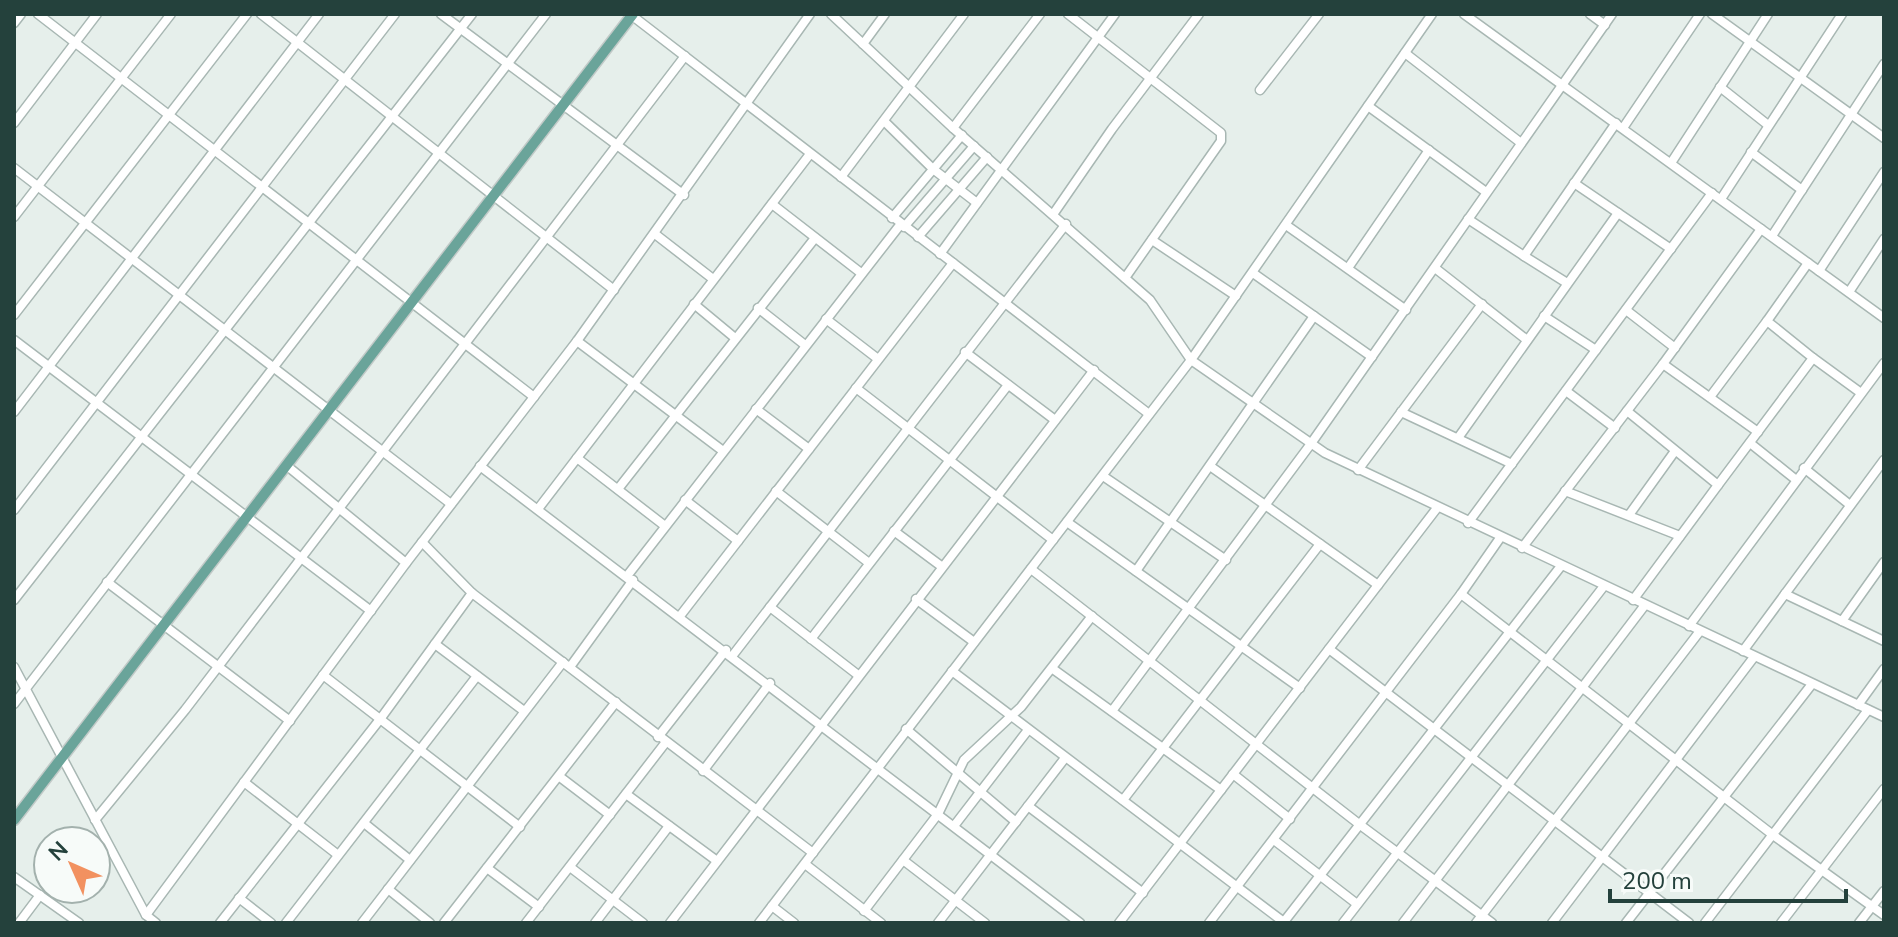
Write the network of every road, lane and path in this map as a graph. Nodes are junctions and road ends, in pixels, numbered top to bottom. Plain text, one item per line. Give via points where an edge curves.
1 (21, 14) edge
2 (38, 14) edge
3 (97, 14) edge
4 (171, 14) edge
5 (247, 14) edge
6 (261, 14) edge
7 (319, 14) edge
8 (395, 14) edge
9 (441, 14) edge
10 (472, 14) edge
11 (546, 14) edge
12 (810, 14) edge
13 (831, 14) edge
14 (885, 14) edge
15 (964, 14) edge
16 (1040, 14) edge
17 (1068, 14) edge
18 (1115, 14) edge
19 (1199, 14) edge
20 (1319, 14) edge
21 (1432, 14) edge
22 (1464, 14) edge
23 (1590, 14) edge
24 (1612, 14) edge
25 (1700, 14) edge
26 (1712, 14) edge
27 (1768, 14) edge
28 (1842, 14) edge
29 (632, 15) edge
30 (14, 23) edge
31 (1605, 25) junction
32 (460, 28) junction
33 (1097, 37) junction
34 (1750, 41) junction
35 (75, 43) junction
36 (297, 43) junction
37 (863, 44) junction
38 (1405, 53) junction
39 (685, 56) junction
40 (507, 63) junction
41 (1884, 64) edge
42 (1800, 76) junction
43 (122, 77) junction
44 (1151, 78) junction
45 (344, 79) junction
46 (1564, 83) junction
47 (910, 87) junction
48 (1720, 87) junction
49 (1260, 90) dead end
50 (563, 105) junction
51 (1368, 106) junction
52 (747, 107) junction
53 (169, 115) junction
54 (1851, 115) junction
55 (392, 116) junction
56 (884, 121) junction
57 (14, 123) edge
58 (1768, 125) junction
59 (1620, 126) junction
60 (953, 128) junction
61 (962, 135) junction
62 (1884, 138) edge
63 (1521, 143) junction
64 (616, 146) junction
65 (974, 146) junction
66 (216, 149) junction
67 (1429, 150) junction
68 (438, 151) junction
69 (1751, 152) junction
70 (810, 154) junction
71 (987, 157) junction
72 (1671, 163) junction
73 (14, 168) edge
74 (933, 169) junction
75 (1001, 170) junction
76 (1884, 172) edge
77 (841, 177) junction
78 (946, 179) junction
79 (1574, 183) junction
80 (38, 185) junction
81 (263, 186) junction
82 (959, 190) junction
83 (1802, 190) junction
84 (1486, 192) junction
85 (494, 195) junction
86 (684, 195) junction
87 (1716, 196) junction
88 (977, 203) junction
89 (772, 204) junction
90 (1054, 213) junction
91 (1618, 213) junction
92 (14, 217) edge
93 (1468, 219) junction
94 (85, 222) junction
95 (309, 222) junction
96 (899, 223) junction
97 (1066, 224) junction
98 (1286, 225) junction
99 (1761, 229) junction
100 (545, 234) junction
101 (655, 234) junction
102 (1772, 236) junction
103 (918, 237) junction
104 (815, 238) junction
105 (1884, 239) edge
106 (1152, 240) junction
107 (1671, 249) junction
108 (940, 254) junction
109 (1524, 256) junction
110 (132, 257) junction
111 (355, 257) junction
112 (953, 263) junction
113 (1808, 263) junction
114 (1348, 268) junction
115 (1435, 268) junction
116 (1819, 271) junction
117 (861, 273) junction
118 (1253, 273) junction
119 (1125, 278) junction
120 (713, 279) junction
121 (1567, 283) junction
122 (614, 290) junction
123 (1849, 292) junction
124 (180, 293) junction
125 (1236, 296) junction
126 (413, 301) junction
127 (1005, 301) junction
128 (694, 304) junction
129 (1482, 304) junction
130 (758, 308) junction
131 (1406, 310) junction
132 (1626, 310) junction
133 (14, 315) edge
134 (1314, 316) junction
135 (1544, 316) junction
136 (1884, 318) edge
137 (826, 319) junction
138 (1767, 321) junction
139 (225, 329) junction
140 (735, 338) junction
141 (14, 340) edge
142 (1527, 340) junction
143 (577, 341) junction
144 (464, 342) junction
145 (805, 345) junction
146 (1675, 348) junction
147 (1596, 350) junction
148 (965, 352) junction
149 (1372, 357) junction
150 (1813, 358) junction
151 (878, 359) junction
152 (1191, 360) junction
153 (1884, 363) edge
154 (1663, 364) junction
155 (50, 366) junction
156 (273, 367) junction
157 (1094, 370) junction
158 (634, 382) junction
159 (1008, 385) junction
160 (856, 388) junction
161 (1566, 391) junction
162 (1861, 393) junction
163 (534, 397) junction
164 (1710, 397) junction
165 (97, 402) junction
166 (1252, 404) junction
167 (331, 408) junction
168 (756, 409) junction
169 (1627, 411) junction
170 (14, 412) edge
171 (1401, 412) junction
172 (676, 414) junction
173 (1149, 414) junction
174 (1055, 420) junction
175 (907, 427) junction
176 (1615, 428) junction
177 (1758, 432) junction
178 (143, 437) junction
179 (1458, 438) junction
180 (1750, 443) junction
181 (1310, 445) junction
182 (383, 449) junction
183 (809, 449) junction
184 (723, 451) junction
185 (1675, 451) junction
186 (577, 458) junction
187 (950, 459) junction
188 (1884, 460) edge
189 (1512, 464) junction
190 (286, 465) junction
191 (480, 466) junction
192 (1210, 466) junction
193 (1804, 468) junction
194 (1358, 470) junction
195 (189, 473) junction
196 (1103, 476) junction
197 (1795, 479) junction
198 (1718, 485) junction
199 (618, 489) junction
200 (776, 491) junction
201 (1565, 491) junction
202 (996, 495) junction
203 (685, 500) junction
204 (451, 504) junction
205 (1850, 505) junction
206 (1266, 506) junction
207 (337, 508) junction
208 (1437, 508) junction
209 (538, 509) junction
210 (14, 510) edge
211 (1629, 515) junction
212 (246, 517) junction
213 (1067, 522) junction
214 (1170, 522) junction
215 (1468, 523) junction
216 (665, 526) junction
217 (827, 531) junction
218 (894, 531) junction
219 (1680, 536) junction
220 (1500, 538) junction
221 (1053, 540) junction
222 (738, 541) junction
223 (422, 542) junction
224 (1320, 544) junction
225 (1522, 548) junction
226 (298, 557) junction
227 (1226, 560) junction
228 (1884, 562) edge
229 (406, 563) junction
230 (869, 563) junction
231 (941, 566) junction
232 (1561, 566) junction
233 (1031, 569) junction
234 (1136, 571) junction
235 (630, 578) junction
236 (107, 582) junction
237 (1378, 585) junction
238 (1604, 586) junction
239 (472, 593) junction
240 (1461, 594) junction
241 (1785, 594) junction
242 (916, 599) junction
243 (14, 600) edge
244 (1633, 600) junction
245 (1645, 605) junction
246 (770, 607) junction
247 (1190, 609) junction
248 (371, 611) junction
249 (680, 616) junction
250 (1092, 616) junction
251 (1842, 621) junction
252 (164, 625) junction
253 (1689, 626) junction
254 (1509, 630) junction
255 (1700, 631) junction
256 (811, 639) junction
257 (1884, 641) edge
258 (974, 642) junction
259 (435, 644) junction
260 (1241, 645) junction
261 (1329, 649) junction
262 (1743, 651) junction
263 (729, 653) junction
264 (1754, 657) junction
265 (1547, 659) junction
266 (1150, 661) junction
267 (567, 664) junction
268 (218, 666) junction
269 (14, 667) edge
270 (1053, 669) junction
271 (1884, 669) edge
272 (952, 671) junction
273 (323, 675) junction
274 (858, 675) junction
275 (477, 676) junction
276 (770, 683) junction
277 (1812, 684) junction
278 (1300, 688) junction
279 (1585, 688) junction
280 (26, 689) junction
281 (1386, 691) junction
282 (1200, 699) junction
283 (616, 702) junction
284 (14, 704) edge
285 (1858, 705) junction
286 (1868, 710) junction
287 (524, 711) junction
288 (1112, 711) junction
289 (1884, 717) edge
290 (381, 718) junction
291 (1012, 718) junction
292 (290, 721) junction
293 (821, 723) junction
294 (1630, 723) junction
295 (1434, 727) junction
296 (906, 729) junction
297 (1028, 730) junction
298 (662, 740) junction
299 (1256, 743) junction
300 (1163, 748) junction
301 (421, 750) junction
302 (1472, 756) junction
303 (62, 757) junction
304 (1065, 758) junction
305 (1675, 760) junction
306 (878, 766) junction
307 (703, 771) junction
308 (956, 772) junction
309 (1233, 774) junction
310 (560, 777) junction
311 (244, 782) junction
312 (1511, 785) junction
313 (467, 787) junction
314 (1313, 789) junction
315 (1884, 789) edge
316 (1221, 790) junction
317 (980, 793) junction
318 (626, 794) junction
319 (1723, 796) junction
320 (1123, 800) junction
321 (1028, 806) junction
322 (756, 811) junction
323 (938, 814) junction
324 (610, 815) junction
325 (1290, 819) junction
326 (14, 820) edge
327 (95, 820) junction
328 (1556, 820) junction
329 (1016, 822) junction
330 (364, 823) junction
331 (297, 824) junction
332 (1359, 824) junction
333 (669, 826) junction
334 (954, 826) junction
335 (520, 827) junction
336 (1773, 835) junction
337 (1274, 840) junction
338 (1181, 842) junction
339 (1396, 852) junction
340 (813, 853) junction
341 (338, 855) junction
342 (991, 855) junction
343 (1602, 856) junction
344 (410, 860) junction
345 (903, 860) junction
346 (717, 861) junction
347 (805, 864) junction
348 (570, 867) junction
349 (487, 868) junction
350 (1822, 869) junction
351 (1319, 875) junction
352 (14, 877) edge
353 (1436, 881) junction
354 (1237, 886) junction
355 (32, 889) edge
356 (388, 889) junction
357 (1884, 891) edge
358 (1649, 892) junction
359 (1143, 893) junction
360 (239, 898) junction
361 (613, 900) junction
362 (956, 900) junction
363 (1357, 904) junction
364 (32, 905) edge
365 (54, 905) edge
366 (772, 906) junction
367 (1872, 906) junction
368 (539, 907) junction
369 (864, 911) junction
370 (146, 915) junction
371 (1884, 915) edge
372 (1479, 919) edge
373 (19, 923) edge
374 (79, 923) edge
375 (156, 923) edge
376 (220, 923) edge
377 (271, 923) edge
378 (286, 923) edge
379 (362, 923) edge
380 (430, 923) edge
381 (444, 923) edge
382 (526, 923) edge
383 (595, 923) edge
384 (643, 923) edge
385 (670, 923) edge
386 (759, 923) edge
387 (794, 923) edge
388 (881, 923) edge
389 (938, 923) edge
390 (985, 923) edge
391 (1080, 923) edge
392 (1119, 923) edge
393 (1209, 923) edge
394 (1284, 923) edge
395 (1343, 923) edge
396 (1403, 923) edge
397 (1492, 923) edge
398 (1552, 923) edge
399 (1626, 923) edge
400 (1689, 923) edge
401 (1705, 923) edge
402 (1781, 923) edge
403 (1859, 923) edge

1 - 30 street
2 - 35 street
3 - 35 street
4 - 43 street
5 - 53 street
6 - 36 street
7 - 36 street
8 - 45 street
9 - 32 street
10 - 32 street
11 - 40 street
12 - 52 street
13 - 37 street
14 - 37 street
15 - 47 street
16 - 60 street
17 - 33 street
18 - 33 street
19 - 44 street
20 - 49 street
21 - 38 street
22 - 46 street
23 - 31 street
24 - 31 street
25 - 59 street
26 - 34 street
27 - 34 street
28 - 42 street
29 - 39 street
29 - 50 main road
31 - 46 street
32 - 40 street
32 - 55 street
33 - 44 street
33 - 75 street
34 - 42 street
34 - 48 street
35 - 43 street
35 - 57 street
36 - 45 street
36 - 66 street
37 - 47 street
38 - 51 street
38 - 63 street
39 - 52 street
39 - 64 street
40 - 50 street
40 - 68 street
41 - 54 street
42 - 54 street
42 - 58 street
43 - 53 street
43 - 80 street
44 - 90 street
44 - 106 street via 1222,136
45 - 55 street
45 - 81 street
46 - 59 street
46 - 63 street
47 - 56 street
47 - 60 street
48 - 58 street
48 - 72 street
50 - 64 street
50 - 85 main road
51 - 67 street
51 - 98 street
52 - 70 street
52 - 86 street
53 - 66 street
53 - 94 street
54 - 62 street
54 - 83 street
55 - 68 street
55 - 95 street
56 - 74 street
56 - 77 street
58 - 69 street
59 - 72 street
59 - 79 street
60 - 61 street
61 - 65 street
61 - 74 street
63 - 84 street
64 - 86 street
64 - 100 street
65 - 71 street
65 - 78 street
66 - 81 street
66 - 110 street
67 - 84 street
67 - 114 street
68 - 85 street
68 - 111 street
69 - 83 street
69 - 87 street
70 - 77 street
70 - 89 street
71 - 75 street
71 - 82 street
72 - 87 street
73 - 80 street
74 - 78 street
74 - 96 street
75 - 88 street
75 - 90 street
76 - 116 street
77 - 96 street
78 - 82 street
78 - 96 street
79 - 91 street
79 - 109 street
80 - 92 street
80 - 94 street
81 - 95 street
81 - 124 street
82 - 88 street
82 - 103 street
83 - 102 street
84 - 93 street
85 - 100 street
85 - 126 main road
86 - 101 street
87 - 99 street
87 - 107 street
88 - 108 street
89 - 104 street
89 - 120 street
90 - 97 street
91 - 107 street
91 - 121 street
93 - 109 street
93 - 115 street
94 - 110 street
94 - 133 street
95 - 111 street
95 - 139 street
96 - 103 street
96 - 117 street
97 - 119 street
97 - 127 street
98 - 114 street
98 - 118 street
99 - 102 street
99 - 146 street
100 - 122 street
100 - 144 street
101 - 120 street
101 - 122 street
102 - 113 street
103 - 108 street
104 - 117 street
104 - 130 street
105 - 123 street
106 - 119 street
106 - 125 street
107 - 132 street
108 - 112 street
109 - 121 street
110 - 124 street
110 - 155 street
111 - 126 street
111 - 156 street
112 - 127 street
112 - 151 street
113 - 116 street
113 - 138 street
114 - 131 street
115 - 129 street
115 - 131 street
116 - 123 street
117 - 137 street
118 - 125 street
118 - 134 street
119 - 152 street via 1162,314
120 - 128 street
121 - 135 street
122 - 143 street
123 - 136 street
124 - 139 street
124 - 165 street
125 - 152 street
126 - 144 street
126 - 167 main road
127 - 148 street
127 - 157 street
128 - 140 street
128 - 158 street
129 - 142 street
129 - 171 street
130 - 140 street
130 - 145 street
131 - 149 street
132 - 146 street
132 - 147 street
134 - 149 street
134 - 166 street
135 - 142 street
135 - 147 street
137 - 145 street
137 - 151 street
138 - 150 street
138 - 164 street
139 - 156 street
139 - 178 street
140 - 172 street
141 - 155 street
142 - 179 street
143 - 158 street
143 - 163 street
144 - 163 street
144 - 182 street
145 - 168 street
146 - 154 street
147 - 161 street
148 - 159 street
148 - 175 street
149 - 181 street
150 - 162 street
150 - 177 street
151 - 160 street
152 - 166 street
152 - 173 street
153 - 162 street
154 - 164 street
154 - 169 street
155 - 165 street
155 - 170 street
156 - 167 street
156 - 195 street
157 - 173 street
157 - 174 street
158 - 172 street
158 - 186 street
159 - 174 street
159 - 187 street
160 - 175 street
160 - 183 street
161 - 176 street
161 - 189 street
162 - 193 street
163 - 191 street
164 - 177 street
165 - 178 street
165 - 210 street
166 - 181 street
166 - 192 street
167 - 182 street
167 - 190 main road
168 - 183 street
168 - 184 street
169 - 176 street
169 - 185 street
171 - 179 street
171 - 194 street
172 - 184 street
172 - 199 street
173 - 196 street
174 - 202 street
175 - 187 street
175 - 217 street
176 - 201 street
177 - 180 street
178 - 195 street
178 - 243 street
179 - 189 street
180 - 197 street
180 - 198 street
181 - 194 street
181 - 206 street
182 - 204 street
182 - 207 street
183 - 200 street
184 - 203 street
185 - 198 street
185 - 211 street
186 - 199 street
186 - 209 street
187 - 202 street
187 - 218 street
188 - 205 street
189 - 215 street
190 - 207 street
190 - 212 main road
191 - 204 street
191 - 209 street
192 - 206 street
192 - 214 street
193 - 197 street
193 - 205 street
194 - 208 street
195 - 212 street
195 - 236 street
196 - 213 street
196 - 214 street
197 - 253 street
198 - 219 street
199 - 216 street
200 - 217 street
200 - 222 street
201 - 211 street
201 - 225 street
202 - 221 street
202 - 231 street
203 - 216 street
203 - 222 street
204 - 223 street
205 - 241 street
206 - 224 street
206 - 227 street
207 - 226 street
207 - 229 street
208 - 215 street
208 - 237 street
209 - 235 street
211 - 219 street
212 - 226 street
212 - 252 main road
213 - 221 street
213 - 234 street
214 - 227 street
214 - 234 street
215 - 220 street
216 - 235 street
217 - 230 street
217 - 246 street
218 - 230 street
218 - 231 street
219 - 244 street
220 - 225 street
220 - 240 street
221 - 233 street
222 - 249 street
223 - 229 street
223 - 239 street
224 - 237 street
224 - 260 street
225 - 232 street
226 - 248 street
226 - 268 street
227 - 247 street
228 - 251 street
229 - 248 street
230 - 256 street
231 - 242 street
232 - 238 street
232 - 254 street
233 - 250 street
233 - 258 street
234 - 247 street
235 - 249 street
235 - 267 street
236 - 252 street
236 - 280 street
237 - 261 street
238 - 244 street
238 - 265 street
239 - 259 street
239 - 267 street
240 - 254 street
240 - 281 street
241 - 251 street
241 - 262 street
242 - 258 street
242 - 274 street
244 - 245 street
245 - 253 street
245 - 279 street
246 - 256 street
246 - 263 street
247 - 260 street
247 - 266 street
248 - 273 street
249 - 263 street
250 - 266 street
250 - 270 street
251 - 257 street
252 - 268 street
252 - 303 main road
253 - 255 street
254 - 265 street
254 - 295 street
255 - 262 street
255 - 294 street
256 - 274 street
258 - 272 street
259 - 275 street
259 - 290 street
260 - 278 street
260 - 282 street
261 - 278 street
261 - 281 street
262 - 264 street
263 - 276 street
263 - 298 street
264 - 277 street
264 - 305 street
265 - 279 street
265 - 302 street
266 - 282 street
266 - 288 street
267 - 283 street
267 - 287 street
268 - 292 street
268 - 327 street
269 - 280 street
270 - 288 street
270 - 291 street
271 - 285 street
272 - 291 street
272 - 296 street
273 - 290 street
273 - 292 street
274 - 293 street
275 - 287 street
275 - 301 street
276 - 293 street
276 - 307 street
277 - 285 street
277 - 319 street
278 - 299 street
279 - 294 street
279 - 312 street
280 - 284 street
280 - 303 street
281 - 295 street
281 - 314 street
282 - 299 street
282 - 300 street
283 - 298 street
283 - 310 street
285 - 286 street
286 - 289 street
286 - 336 street
287 - 313 street
288 - 300 street
290 - 301 street
290 - 331 street
291 - 297 street
291 - 308 street via 972,750
292 - 311 street
293 - 306 street
293 - 322 street
294 - 305 street
294 - 328 street
295 - 302 street
295 - 332 street
296 - 306 street
296 - 308 street
297 - 304 street
297 - 317 street
298 - 307 street
298 - 318 street
299 - 309 street
299 - 314 street
300 - 316 street
300 - 320 street
301 - 313 street
301 - 330 street
302 - 312 street
302 - 339 street
303 - 326 main road
303 - 327 street
304 - 320 street
304 - 321 street
305 - 319 street
305 - 343 street
306 - 323 street
306 - 340 street
307 - 322 street
308 - 317 street
308 - 323 street
309 - 316 street
309 - 325 street
310 - 324 street
310 - 335 street
311 - 331 street
311 - 370 street
312 - 328 street
312 - 353 street
313 - 335 street
313 - 344 street
314 - 325 street
314 - 332 street
315 - 350 street
316 - 338 street
317 - 329 street
317 - 334 street
318 - 324 street
318 - 333 street
319 - 336 street
319 - 358 street
320 - 338 street
321 - 329 street
321 - 359 street
322 - 340 street
322 - 346 street
323 - 334 street
323 - 345 street
324 - 348 street
325 - 337 street
327 - 370 street
328 - 343 street
328 - 372 street
329 - 342 street
330 - 341 street
330 - 344 street
331 - 341 street
331 - 360 street
332 - 339 street
332 - 351 street
333 - 346 street
333 - 361 street
334 - 342 street
335 - 349 street
336 - 350 street
336 - 401 street
337 - 351 street
337 - 354 street
338 - 354 street
338 - 359 street
339 - 353 street
339 - 363 street
340 - 347 street
341 - 378 street
342 - 362 street
342 - 391 street
343 - 358 street
343 - 398 street
344 - 356 street
345 - 362 street
345 - 369 street
346 - 385 street
347 - 366 street
347 - 369 street
348 - 361 street
348 - 368 street
349 - 368 street
349 - 381 street
350 - 367 street
350 - 402 street
351 - 363 street
351 - 394 street
352 - 355 street
353 - 372 street
353 - 396 street
354 - 393 street
354 - 394 street
356 - 379 street
356 - 380 street
357 - 367 street
358 - 399 street
358 - 400 street
359 - 392 street
360 - 376 street
360 - 377 street
361 - 383 street
361 - 384 street
362 - 389 street
362 - 390 street
363 - 395 street
364 - 373 street
365 - 374 street
366 - 386 street
366 - 387 street
367 - 371 street
367 - 403 street
368 - 382 street
369 - 388 street
370 - 375 street
372 - 397 street

